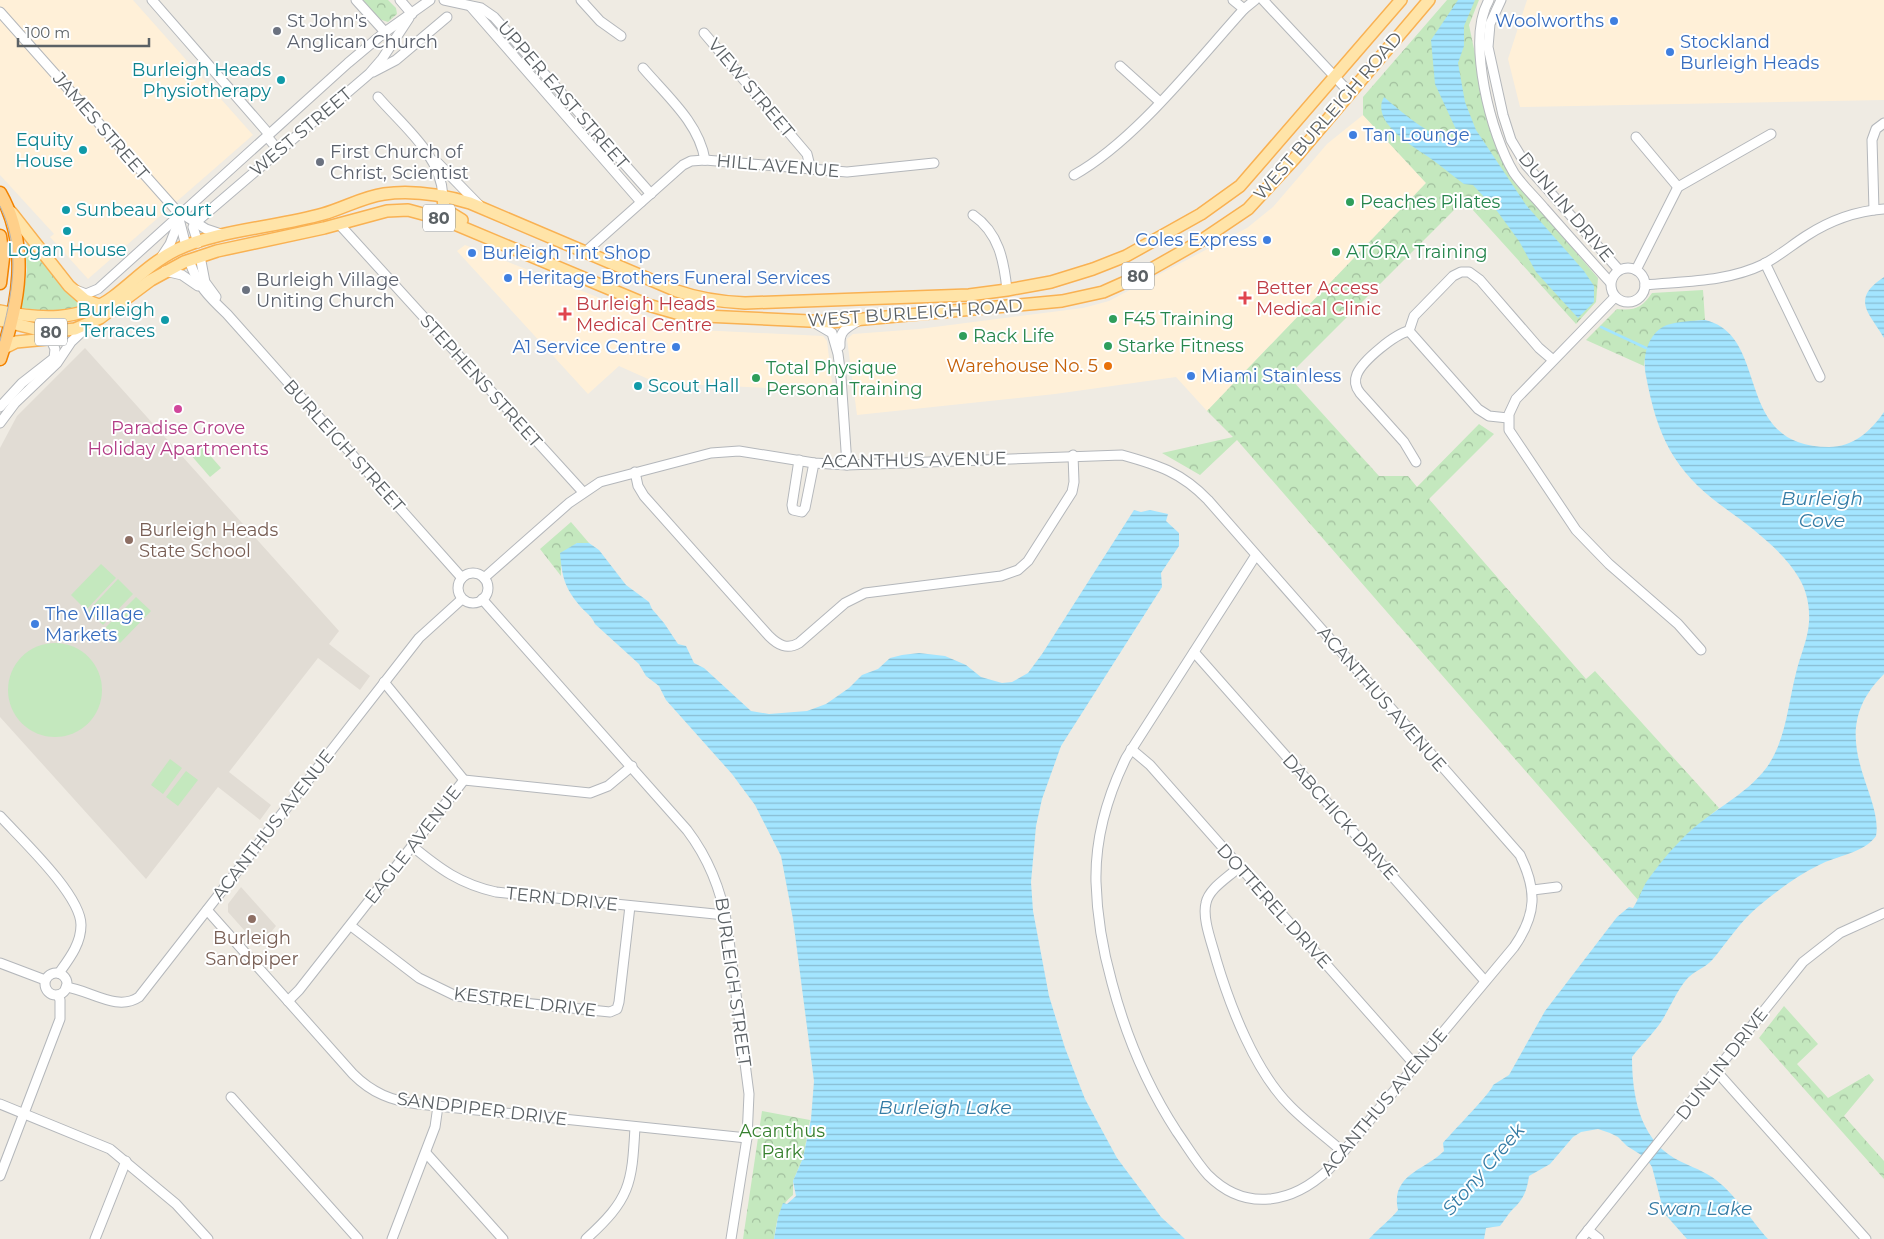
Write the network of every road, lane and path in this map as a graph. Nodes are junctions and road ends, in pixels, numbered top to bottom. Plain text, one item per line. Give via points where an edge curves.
1 (152, 0) edge
2 (356, 0) edge
3 (400, 0) edge
4 (444, 0) edge
5 (581, 0) edge
6 (1233, 0) edge
7 (1255, 0) edge
8 (1263, 0) edge
9 (1401, 0) edge
10 (1428, 0) edge
11 (1489, 0) edge
12 (1501, 0) edge
13 (427, 1) edge
14 (470, 7) junction
15 (1244, 9) junction
16 (0, 12) edge
17 (412, 14) junction
18 (447, 17) dead end
19 (1481, 21) junction
20 (1491, 24) junction
21 (704, 32) dead end
22 (381, 35) junction
23 (398, 35) junction
24 (621, 36) dead end
25 (385, 55) junction
26 (1120, 66) dead end
27 (643, 68) dead end
28 (369, 74) junction
29 (1335, 78) junction
30 (1350, 93) junction
31 (378, 97) dead end
32 (1160, 102) junction
33 (1884, 123) edge
34 (268, 133) junction
35 (1771, 134) dead end
36 (1636, 137) dead end
37 (280, 152) junction
38 (428, 154) junction
39 (705, 160) junction
40 (934, 163) dead end
41 (810, 170) junction
42 (1074, 175) dead end
43 (1678, 187) junction
44 (0, 193) edge
45 (650, 194) junction
46 (443, 196) junction
47 (199, 197) junction
48 (641, 202) junction
49 (8, 208) junction
50 (483, 208) junction
51 (1884, 209) edge
52 (210, 210) junction
53 (1874, 210) junction
54 (973, 215) dead end
55 (180, 216) junction
56 (195, 223) junction
57 (339, 224) junction
58 (228, 235) junction
59 (0, 236) edge
60 (198, 242) junction
61 (186, 246) junction
62 (584, 253) junction
63 (534, 257) junction
64 (160, 258) junction
65 (195, 258) junction
66 (1765, 263) junction
67 (1619, 270) junction
68 (1636, 270) junction
69 (164, 271) junction
70 (1610, 282) junction
71 (0, 283) edge
72 (1645, 285) junction
73 (70, 286) junction
74 (1007, 290) junction
75 (207, 295) junction
76 (1615, 297) junction
77 (99, 305) junction
78 (227, 314) junction
79 (6, 317) edge
80 (858, 320) junction
81 (815, 323) junction
82 (89, 324) junction
83 (1409, 331) junction
84 (49, 335) junction
85 (2, 353) edge
86 (838, 354) junction
87 (1554, 360) junction
88 (53, 362) junction
89 (1820, 377) dead end
90 (19, 398) junction
91 (7, 399) junction
92 (0, 407) edge
93 (1508, 418) junction
94 (0, 423) edge
95 (1073, 456) junction
96 (799, 460) junction
97 (814, 462) junction
98 (1416, 462) dead end
99 (847, 465) junction
100 (635, 472) junction
101 (583, 492) junction
102 (1256, 555) junction
103 (462, 578) junction
104 (484, 578) junction
105 (462, 599) junction
106 (482, 599) junction
107 (1701, 650) dead end
108 (1194, 652) junction
109 (384, 682) junction
110 (1131, 749) junction
111 (632, 766) junction
112 (464, 780) junction
113 (0, 816) edge
114 (412, 846) junction
115 (1239, 867) junction
116 (1557, 888) dead end
117 (1533, 890) junction
118 (630, 906) junction
119 (208, 910) junction
120 (1884, 913) edge
121 (726, 915) junction
122 (351, 926) junction
123 (0, 962) edge
124 (59, 973) junction
125 (45, 980) junction
126 (1486, 981) junction
127 (66, 987) junction
128 (58, 995) junction
129 (288, 1001) junction
130 (1416, 1066) junction
131 (1717, 1072) junction
132 (231, 1096) dead end
133 (0, 1104) edge
134 (438, 1106) junction
135 (24, 1113) junction
136 (635, 1127) junction
137 (747, 1138) junction
138 (1343, 1152) junction
139 (426, 1153) junction
140 (126, 1161) junction
141 (0, 1176) edge
142 (1588, 1230) junction
143 (198, 1235) edge
144 (95, 1239) edge
145 (208, 1239) edge
146 (358, 1239) edge
147 (392, 1239) edge
148 (503, 1239) edge
149 (586, 1239) edge
150 (731, 1239) edge
151 (1581, 1239) edge
152 (1599, 1239) edge
153 (1866, 1239) edge

1 - 34 street
2 - 22 street
3 - 17 street
4 - 14 street, UPPER EAST STREET
5 - 24 street via 600,21
6 - 15 street
7 - 15 street
8 - 29 street
9 - 29 main road, WEST BURLEIGH ROAD / 80
10 - 30 main road, WEST BURLEIGH ROAD / 80
11 - 19 street, DUNLIN DRIVE
12 - 20 street, DUNLIN DRIVE
13 - 17 street, WEST STREET
14 - 45 street, UPPER EAST STREET via 483,8 499,22
14 - 48 street, UPPER EAST STREET
15 - 32 street
16 - 55 street, JAMES STREET
17 - 22 street, WEST STREET
17 - 23 street, WEST STREET
18 - 28 street via 396,60
19 - 20 street
19 - 70 street, DUNLIN DRIVE via 1479,53 1492,117 1514,173
20 - 67 street, DUNLIN DRIVE via 1490,55 1511,140 1526,165
21 - 41 street, VIEW STREET via 807,154
22 - 23 street
22 - 25 street
22 - 34 street, WEST STREET
23 - 25 street, WEST STREET
25 - 28 street, WEST STREET
26 - 32 street
27 - 39 street, HILL AVENUE via 694,128 701,140
28 - 37 street, WEST STREET
29 - 30 street
29 - 74 main road, WEST BURLEIGH ROAD / 80 via 1240,186 1202,214 1126,256 1093,270
30 - 80 main road, WEST BURLEIGH ROAD / 80 via 1248,209 1139,276 1103,292 1062,301
31 - 38 street
32 - 42 street via 1095,164
33 - 53 street via 1876,129 1872,140
34 - 37 street
34 - 47 street, WEST STREET
35 - 43 street
36 - 43 street
37 - 52 street, WEST STREET
38 - 46 street via 438,172
38 - 50 street
39 - 41 street, HILL AVENUE
39 - 45 street via 686,163
40 - 41 street, HILL AVENUE via 847,172
43 - 68 street
44 - 49 highway
45 - 48 street
46 - 50 main road, WEST BURLEIGH ROAD / 80
46 - 58 main road, WEST BURLEIGH ROAD / 80 via 385,194 323,214
46 - 63 main road via 447,212 507,238
47 - 52 street via 201,205
47 - 55 street, WEST STREET
48 - 62 street
49 - 73 main road
49 - 79 highway via 19,254 18,283
50 - 62 main road, WEST BURLEIGH ROAD / 80
51 - 53 street
52 - 56 street, WEST STREET
53 - 66 street via 1820,228
54 - 74 street via 984,222 993,234 1004,260
55 - 56 street
55 - 61 street, JAMES STREET
55 - 64 street, WEST STREET via 170,244
55 - 73 street, WEST STREET via 91,293 81,293
56 - 58 street via 212,232
56 - 60 street via 193,227
57 - 63 main road, WEST BURLEIGH ROAD / 80 via 380,212 408,210 446,220
57 - 65 main road, WEST BURLEIGH ROAD / 80
57 - 101 street, STEPHENS STREET
58 - 60 main road, WEST BURLEIGH ROAD / 80
59 - 71 highway via 3,258
60 - 61 main road, WEST BURLEIGH ROAD / 80
60 - 65 main road
61 - 64 main road, WEST BURLEIGH ROAD / 80
61 - 65 main road
62 - 74 main road, WEST BURLEIGH ROAD / 80 via 690,296 732,303 950,296
63 - 81 main road, WEST BURLEIGH ROAD / 80 via 677,314
64 - 77 main road, WEST BURLEIGH ROAD / 80
65 - 69 main road, WEST BURLEIGH ROAD / 80
65 - 75 street, BURLEIGH STREET via 197,282
65 - 78 street, BURLEIGH STREET via 206,284
66 - 72 street via 1727,277
66 - 89 street
67 - 68 street
67 - 70 street
68 - 72 street via 1643,276
69 - 75 street via 185,276
69 - 82 main road, WEST BURLEIGH ROAD / 80
70 - 76 street
72 - 76 street via 1642,295 1634,301 1624,302
73 - 77 main road via 85,300
75 - 78 street, BURLEIGH STREET
76 - 87 street
77 - 79 main road, WEST BURLEIGH ROAD / 80 via 58,318
78 - 103 street, BURLEIGH STREET
79 - 84 main road, 80
79 - 85 highway
80 - 81 main road, WEST BURLEIGH ROAD / 80
80 - 86 street via 842,331
81 - 86 street via 832,333
82 - 84 main road, WEST BURLEIGH ROAD via 71,335
82 - 88 street
83 - 87 street via 1416,313 1455,274 1465,271 1480,280 1539,348
83 - 93 street via 1483,413
83 - 98 street via 1392,338 1357,373 1356,385 1404,442
84 - 85 main road, WEST BURLEIGH ROAD via 16,342
84 - 88 street via 55,352
86 - 99 street
87 - 93 street via 1516,399
88 - 90 street
88 - 91 street via 22,383
90 - 91 street
90 - 94 street
91 - 92 street
93 - 107 street via 1511,435 1538,470 1576,530 1608,564 1678,624
95 - 99 street, ACANTHUS AVENUE
95 - 100 street via 1072,492 1028,561 1018,570 1002,576 866,592 845,602 799,643 790,647 778,644 769,636 651,503 638,486
95 - 102 street, ACANTHUS AVENUE via 1122,455 1178,474 1196,488
96 - 97 street, ACANTHUS AVENUE
96 - 97 street via 792,505 798,512 806,508
96 - 100 street, ACANTHUS AVENUE via 739,451 711,453
97 - 99 street, ACANTHUS AVENUE
100 - 101 street, ACANTHUS AVENUE via 600,482
101 - 104 street, ACANTHUS AVENUE
102 - 108 street, ACANTHUS AVENUE
102 - 117 street, ACANTHUS AVENUE via 1520,855
103 - 104 street via 475,574
103 - 105 street via 458,586
104 - 106 street via 488,587
105 - 106 street via 470,603
105 - 109 street, ACANTHUS AVENUE via 419,638
106 - 111 street, BURLEIGH STREET
108 - 110 street, ACANTHUS AVENUE
108 - 126 street, DABCHICK DRIVE
109 - 112 street
109 - 119 street, ACANTHUS AVENUE
110 - 115 street, DOTTEREL DRIVE via 1150,765
110 - 138 street, ACANTHUS AVENUE via 1113,786 1104,817 1096,883 1112,983 1130,1038 1152,1088 1201,1166 1218,1183 1242,1196 1269,1200 1294,1194 1315,1182
111 - 112 street, EAGLE AVENUE via 608,786 590,793
111 - 121 street, BURLEIGH STREET via 698,844 714,875
112 - 114 street, EAGLE AVENUE
113 - 124 street via 65,889 77,908 81,924 78,942
114 - 118 street, TERN DRIVE via 448,874 475,887
114 - 122 street, EAGLE AVENUE
115 - 130 street, DOTTEREL DRIVE
115 - 138 street via 1209,894 1205,910 1224,987 1244,1036 1290,1107
116 - 117 street
117 - 126 street, ACANTHUS AVENUE via 1525,931
118 - 121 street, TERN DRIVE
118 - 122 street, KESTREL DRIVE via 619,1002 617,1009 610,1012 456,996 419,978
119 - 127 street, ACANTHUS AVENUE via 144,992 132,1002 116,1003
119 - 129 street, SANDPIPER DRIVE
120 - 131 street, DUNLIN DRIVE via 1840,933 1815,951 1792,974
121 - 137 street, BURLEIGH STREET via 749,1094
122 - 129 street, EAGLE AVENUE
123 - 125 street
124 - 125 street via 52,973
124 - 127 street via 64,977
125 - 128 street via 48,991
126 - 130 street, ACANTHUS AVENUE
127 - 128 street
128 - 135 street via 60,1019
129 - 134 street, SANDPIPER DRIVE via 368,1087 388,1098
130 - 138 street, ACANTHUS AVENUE
131 - 142 street, DUNLIN DRIVE
131 - 153 street
132 - 146 street
133 - 135 street
134 - 136 street, SANDPIPER DRIVE
134 - 139 street via 438,1118
135 - 140 street via 110,1149
135 - 141 street
136 - 137 street, SANDPIPER DRIVE
136 - 149 street via 633,1166 623,1199 611,1216
137 - 150 street, BURLEIGH STREET
139 - 147 street
139 - 148 street
140 - 143 street via 176,1204
140 - 144 street
142 - 151 street, DUNLIN DRIVE
142 - 152 street
143 - 145 street

